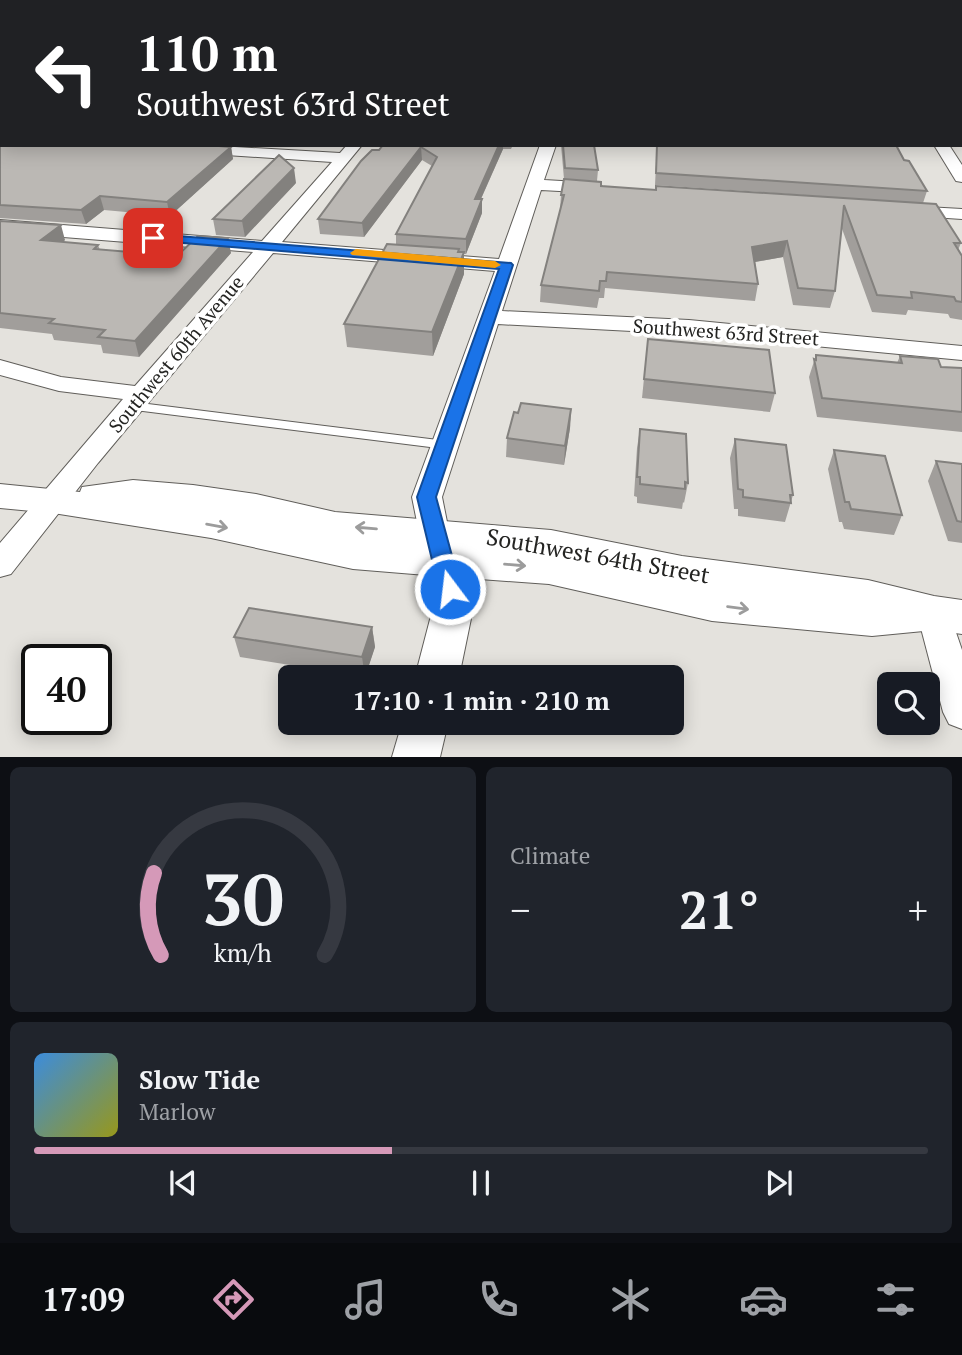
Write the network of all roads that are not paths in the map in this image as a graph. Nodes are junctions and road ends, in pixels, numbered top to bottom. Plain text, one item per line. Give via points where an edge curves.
1 (547, 147) edge
2 (942, 147) edge
3 (186, 149) edge
4 (349, 152) edge
5 (962, 177) edge
6 (534, 184) junction
7 (615, 190) edge
8 (892, 209) edge
9 (962, 214) edge
10 (0, 226) edge
11 (268, 246) junction
12 (507, 265) junction
13 (489, 317) junction
14 (962, 353) edge
15 (0, 367) edge
16 (137, 400) junction
17 (446, 444) junction
18 (0, 496) edge
19 (53, 500) junction
20 (438, 547) junction
21 (0, 565) edge
22 (948, 615) edge
23 (440, 665) edge
24 (962, 712) edge
25 (422, 735) edge
26 (416, 757) edge

1 - 6 street
2 - 5 street
3 - 4 street
4 - 11 street, Southwest 60th Avenue
6 - 7 street
6 - 12 street
8 - 9 street
10 - 11 street
11 - 12 street
11 - 16 street, Southwest 60th Avenue
12 - 13 street
13 - 14 street, Southwest 63rd Street via 689,327
13 - 17 street
15 - 16 street
16 - 17 lane
16 - 19 street, Southwest 60th Avenue
17 - 20 street via 427,497
18 - 19 street, Southwest 64th Street
19 - 20 street, Southwest 64th Street via 211,525 353,555
19 - 21 street, Southwest 60th Avenue
20 - 22 street, Southwest 64th Street via 551,544 682,572 868,596
20 - 23 street via 454,604
22 - 24 street
25 - 26 street

